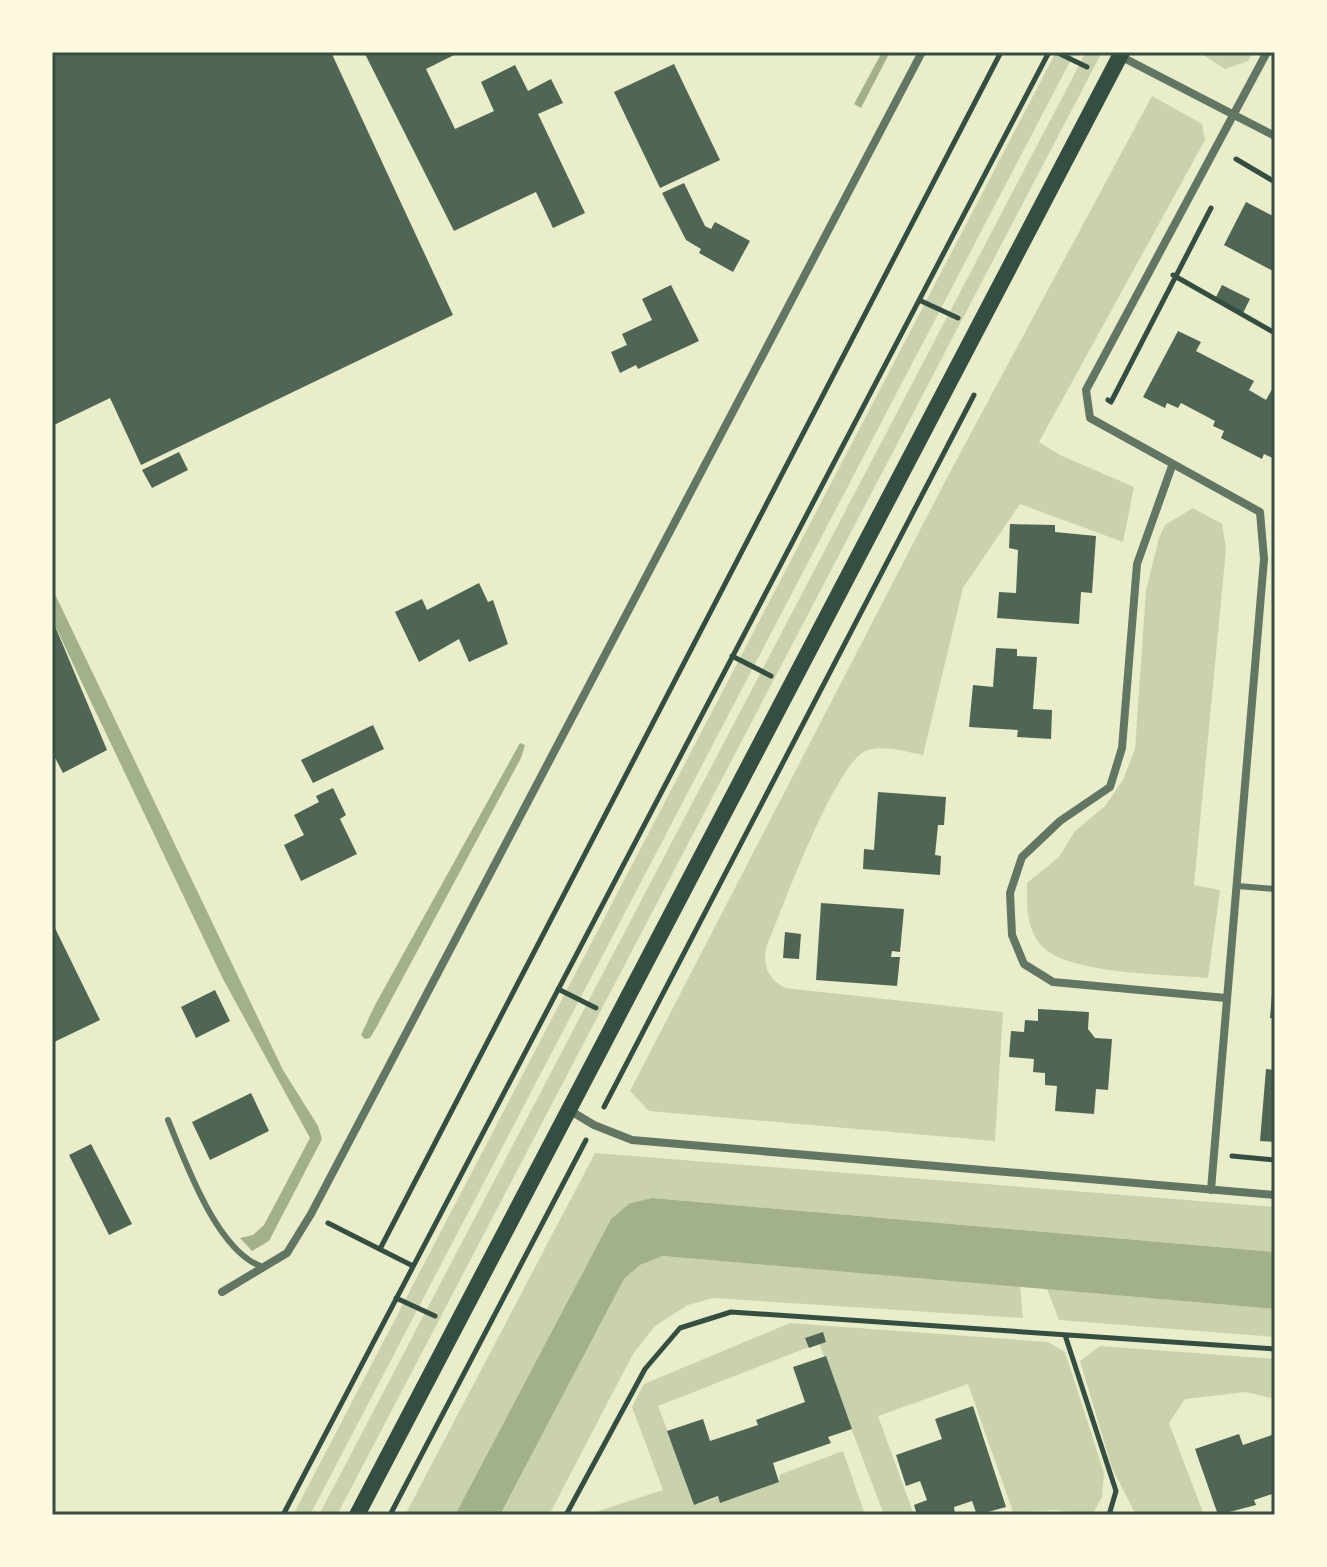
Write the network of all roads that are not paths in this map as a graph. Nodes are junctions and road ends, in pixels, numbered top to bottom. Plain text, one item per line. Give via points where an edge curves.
1 (922, 52) edge
2 (1267, 52) edge
3 (1121, 54) edge
4 (1233, 114) junction
5 (1275, 136) edge
6 (1172, 466) junction
7 (1237, 886) junction
8 (1275, 889) edge
9 (1226, 998) junction
10 (568, 1109) junction
11 (168, 1120) dead end
12 (1211, 1190) junction
13 (1275, 1195) edge
14 (264, 1267) junction
15 (222, 1292) dead end
16 (357, 1515) edge

1 - 14 street via 311,1214 287,1253
2 - 4 street
3 - 4 street
3 - 10 main road
4 - 5 street
4 - 6 street via 1086,390 1090,418
6 - 7 street via 1260,512 1264,559
6 - 9 street via 1137,564 1122,748 1110,787 1060,821 1022,857 1010,893 1012,935 1024,964 1053,982
7 - 8 lane
7 - 9 street
9 - 12 street
10 - 12 street via 632,1140
10 - 16 main road
11 - 14 lane via 213,1215 249,1262
12 - 13 street
14 - 15 street

